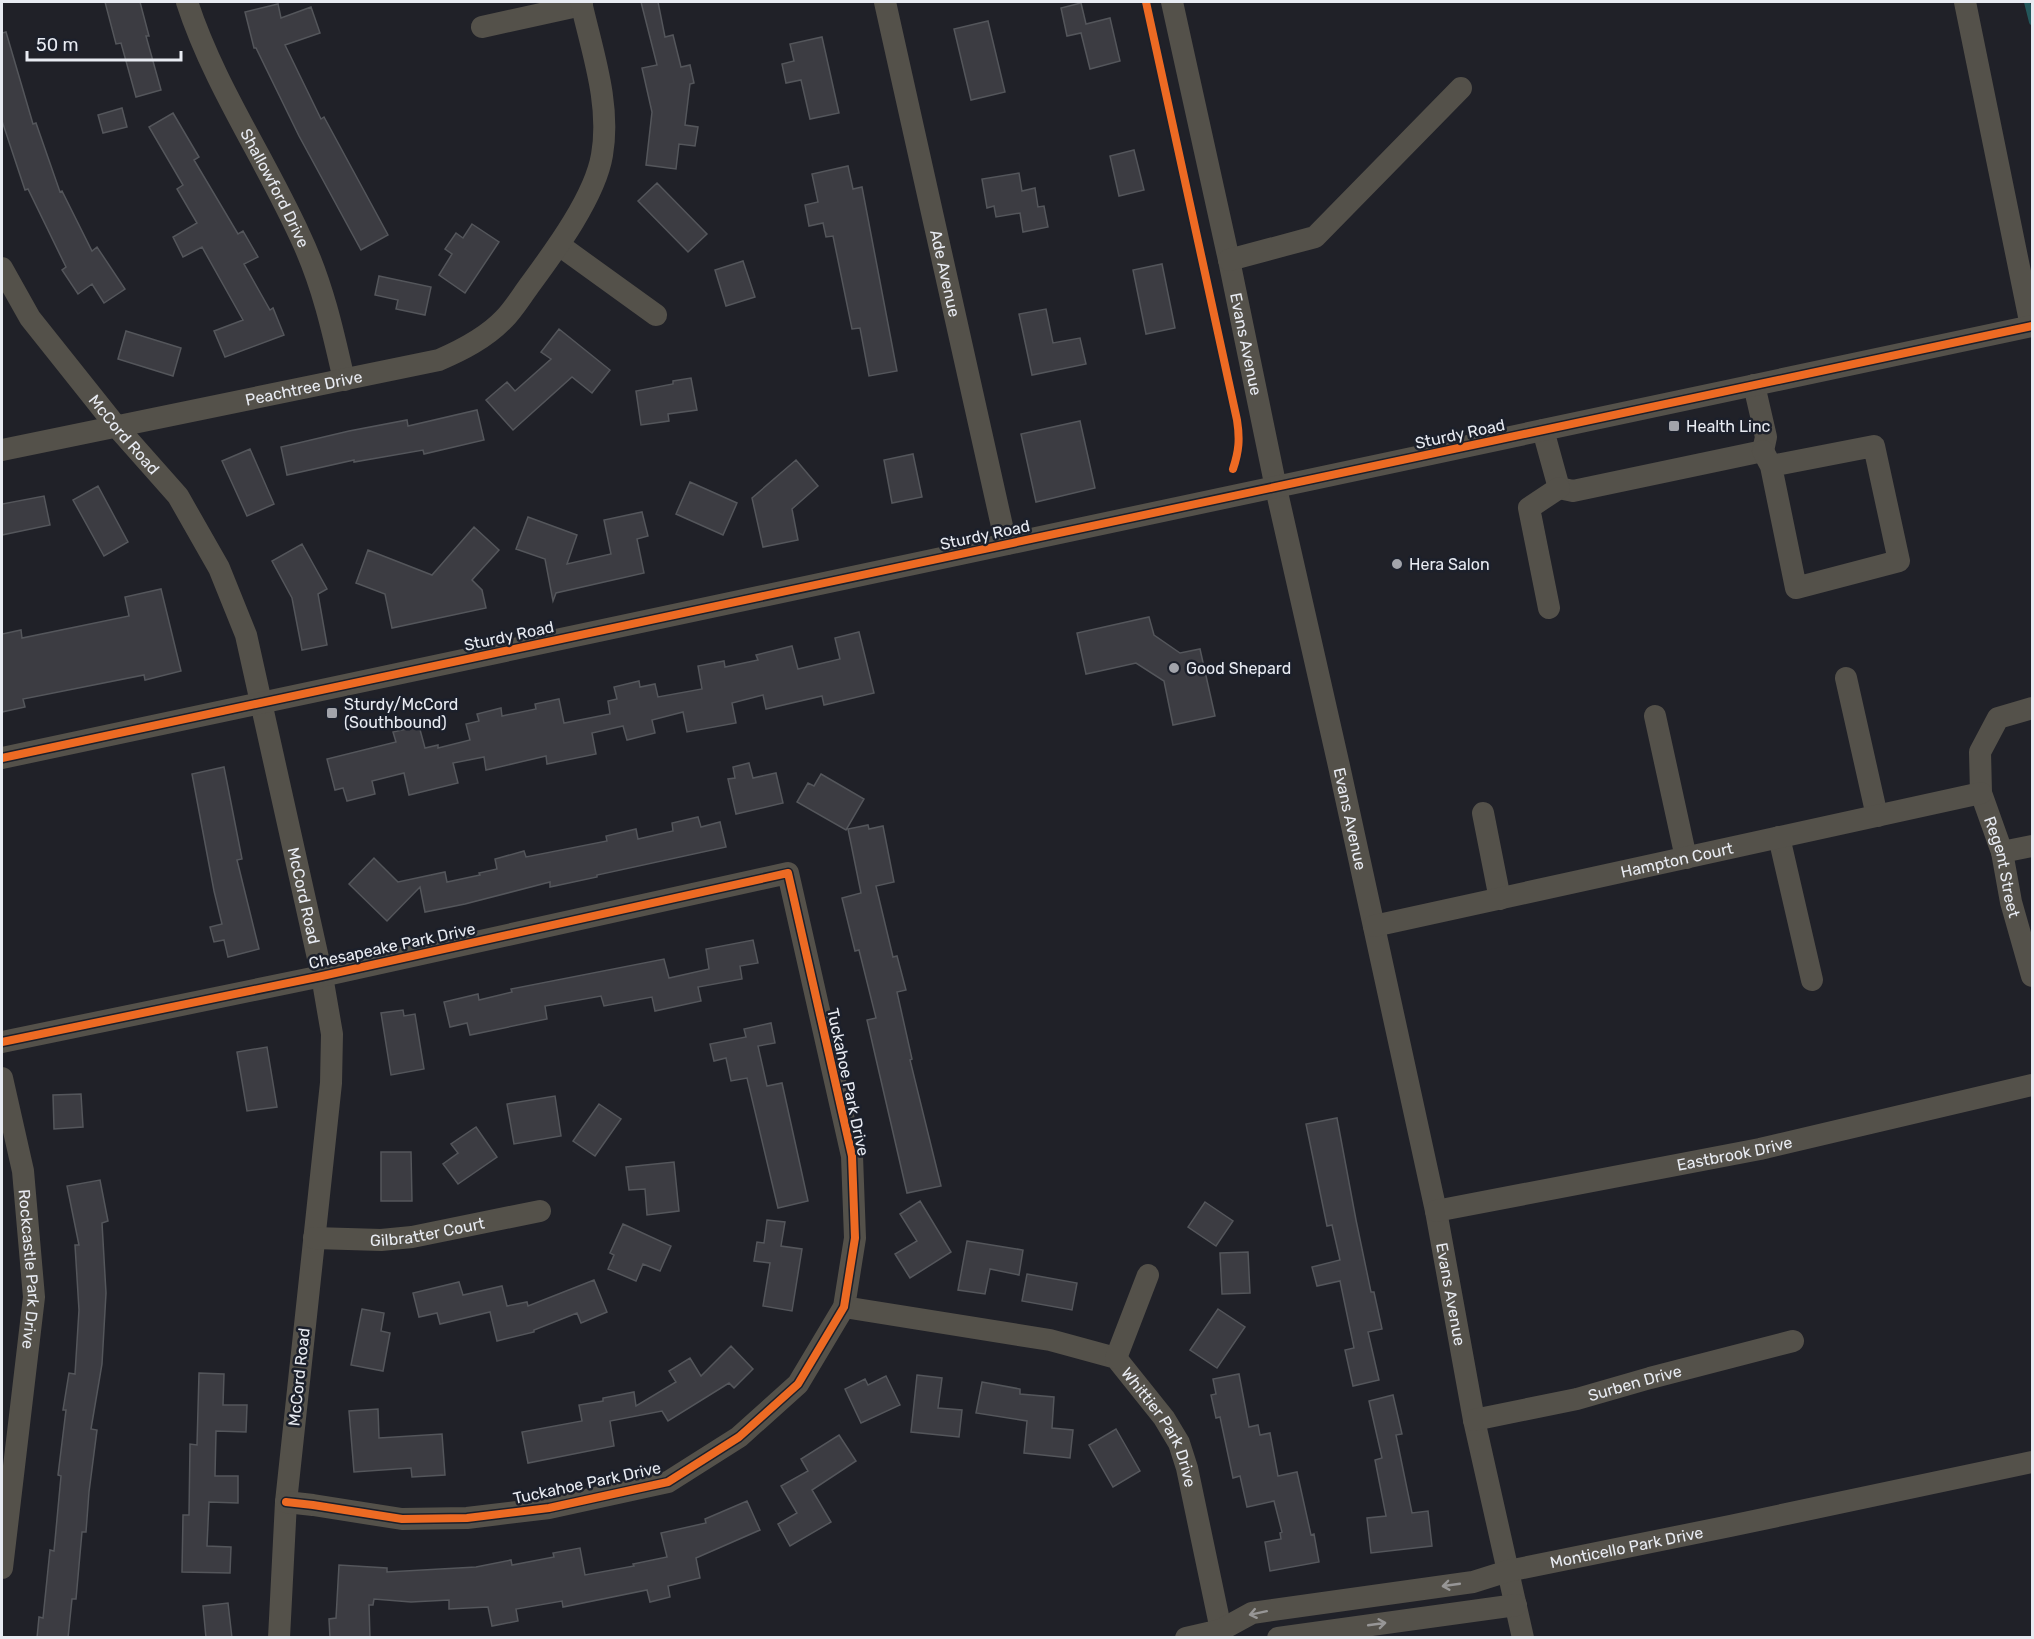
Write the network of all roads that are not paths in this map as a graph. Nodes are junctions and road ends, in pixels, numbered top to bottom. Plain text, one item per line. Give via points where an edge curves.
1 (187, 2) edge
2 (885, 2) edge
3 (1172, 2) edge
4 (1965, 2) edge
5 (582, 3) edge
6 (482, 27) dead end
7 (1461, 88) dead end
8 (559, 245) junction
9 (1229, 260) junction
10 (2, 268) edge
11 (656, 315) dead end
12 (2032, 326) edge
13 (344, 380) junction
14 (1754, 385) junction
15 (116, 426) junction
16 (1543, 430) junction
17 (2, 450) edge
18 (1767, 459) junction
19 (1276, 488) junction
20 (1559, 488) junction
21 (1006, 544) junction
22 (1549, 609) dead end
23 (1846, 678) dead end
24 (261, 703) junction
25 (2032, 708) edge
26 (1655, 716) dead end
27 (2, 758) edge
28 (1981, 793) junction
29 (1483, 813) dead end
30 (1877, 816) junction
31 (1779, 837) junction
32 (2032, 846) edge
33 (2002, 852) junction
34 (1686, 858) junction
35 (788, 873) joint
36 (1500, 899) junction
37 (1374, 926) junction
38 (322, 976) junction
39 (2032, 976) edge
40 (1812, 980) dead end
41 (2, 1042) edge
42 (2, 1078) edge
43 (2032, 1085) edge
44 (540, 1211) dead end
45 (1436, 1211) junction
46 (314, 1239) junction
47 (1149, 1275) dead end
48 (844, 1307) junction
49 (1793, 1341) dead end
50 (1116, 1358) junction
51 (1474, 1420) junction
52 (2032, 1462) edge
53 (286, 1502) junction
54 (2, 1568) edge
55 (1508, 1571) junction
56 (1516, 1605) junction
57 (1221, 1630) junction
58 (279, 1638) edge
59 (1186, 1638) edge
60 (1246, 1638) edge
61 (1278, 1638) edge
62 (1523, 1638) edge

1 - 13 street, Shallowford Drive via 214,72 300,236 319,281
2 - 21 street, Ade Avenue
3 - 9 street, Evans Avenue
4 - 12 street
5 - 6 street, Peachtree Drive
5 - 8 street, Peachtree Drive via 602,93 602,155 593,185
7 - 9 street via 1315,237
8 - 11 street
8 - 13 street, Peachtree Drive via 505,319 461,351 439,360
9 - 19 street, Evans Avenue
10 - 15 street, McCord Road via 30,318
12 - 14 street, Sturdy Road
13 - 15 street, Peachtree Drive
14 - 16 street, Sturdy Road
14 - 18 street
15 - 17 street, Peachtree Drive
15 - 24 street, McCord Road via 178,496 219,568 246,635
16 - 19 street, Sturdy Road
16 - 20 street
18 - 18 street via 1796,588 1899,561 1874,446
18 - 20 street via 1573,491
19 - 21 street, Sturdy Road
19 - 37 street, Evans Avenue
20 - 22 street via 1529,508
21 - 24 street, Sturdy Road
23 - 30 street
24 - 27 street, Sturdy Road
24 - 38 street, McCord Road
25 - 28 street, Regent Street via 1998,718 1980,752
26 - 34 street
28 - 30 street, Hampton Court
28 - 33 street, Regent Street
29 - 36 street
30 - 31 street, Hampton Court
31 - 34 street, Hampton Court
31 - 40 street
32 - 33 street
33 - 39 street, Regent Street via 2011,902
34 - 36 street, Hampton Court
35 - 38 street, Chesapeake Park Drive
35 - 48 street, Tuckahoe Park Drive via 852,1156 855,1238
36 - 37 street, Hampton Court
37 - 45 street, Evans Avenue
38 - 41 street, Chesapeake Park Drive
38 - 46 street, McCord Road via 332,1034 331,1083
42 - 54 street, Rockcastle Park Drive via 22,1171 34,1297
43 - 45 street, Eastbrook Drive via 1760,1149
44 - 46 street, Gilbratter Court via 412,1237
45 - 51 street, Evans Avenue
46 - 53 street, McCord Road
47 - 50 street
48 - 50 street, Whittier Park Drive via 1050,1340
48 - 53 street, Tuckahoe Park Drive via 798,1384 739,1437 668,1482 549,1508 467,1518 402,1519
49 - 51 street, Surben Drive via 1577,1399
50 - 57 street, Whittier Park Drive via 1179,1443
51 - 55 street, Evans Avenue
52 - 55 street, Monticello Park Drive
53 - 58 street, McCord Road
55 - 56 street, Evans Avenue
55 -> 57 street, Monticello Park Drive via 1473,1582 1252,1613
61 -> 56 street
56 - 62 street, Evans Avenue
57 - 59 street, Monticello Park Drive
57 - 60 street

